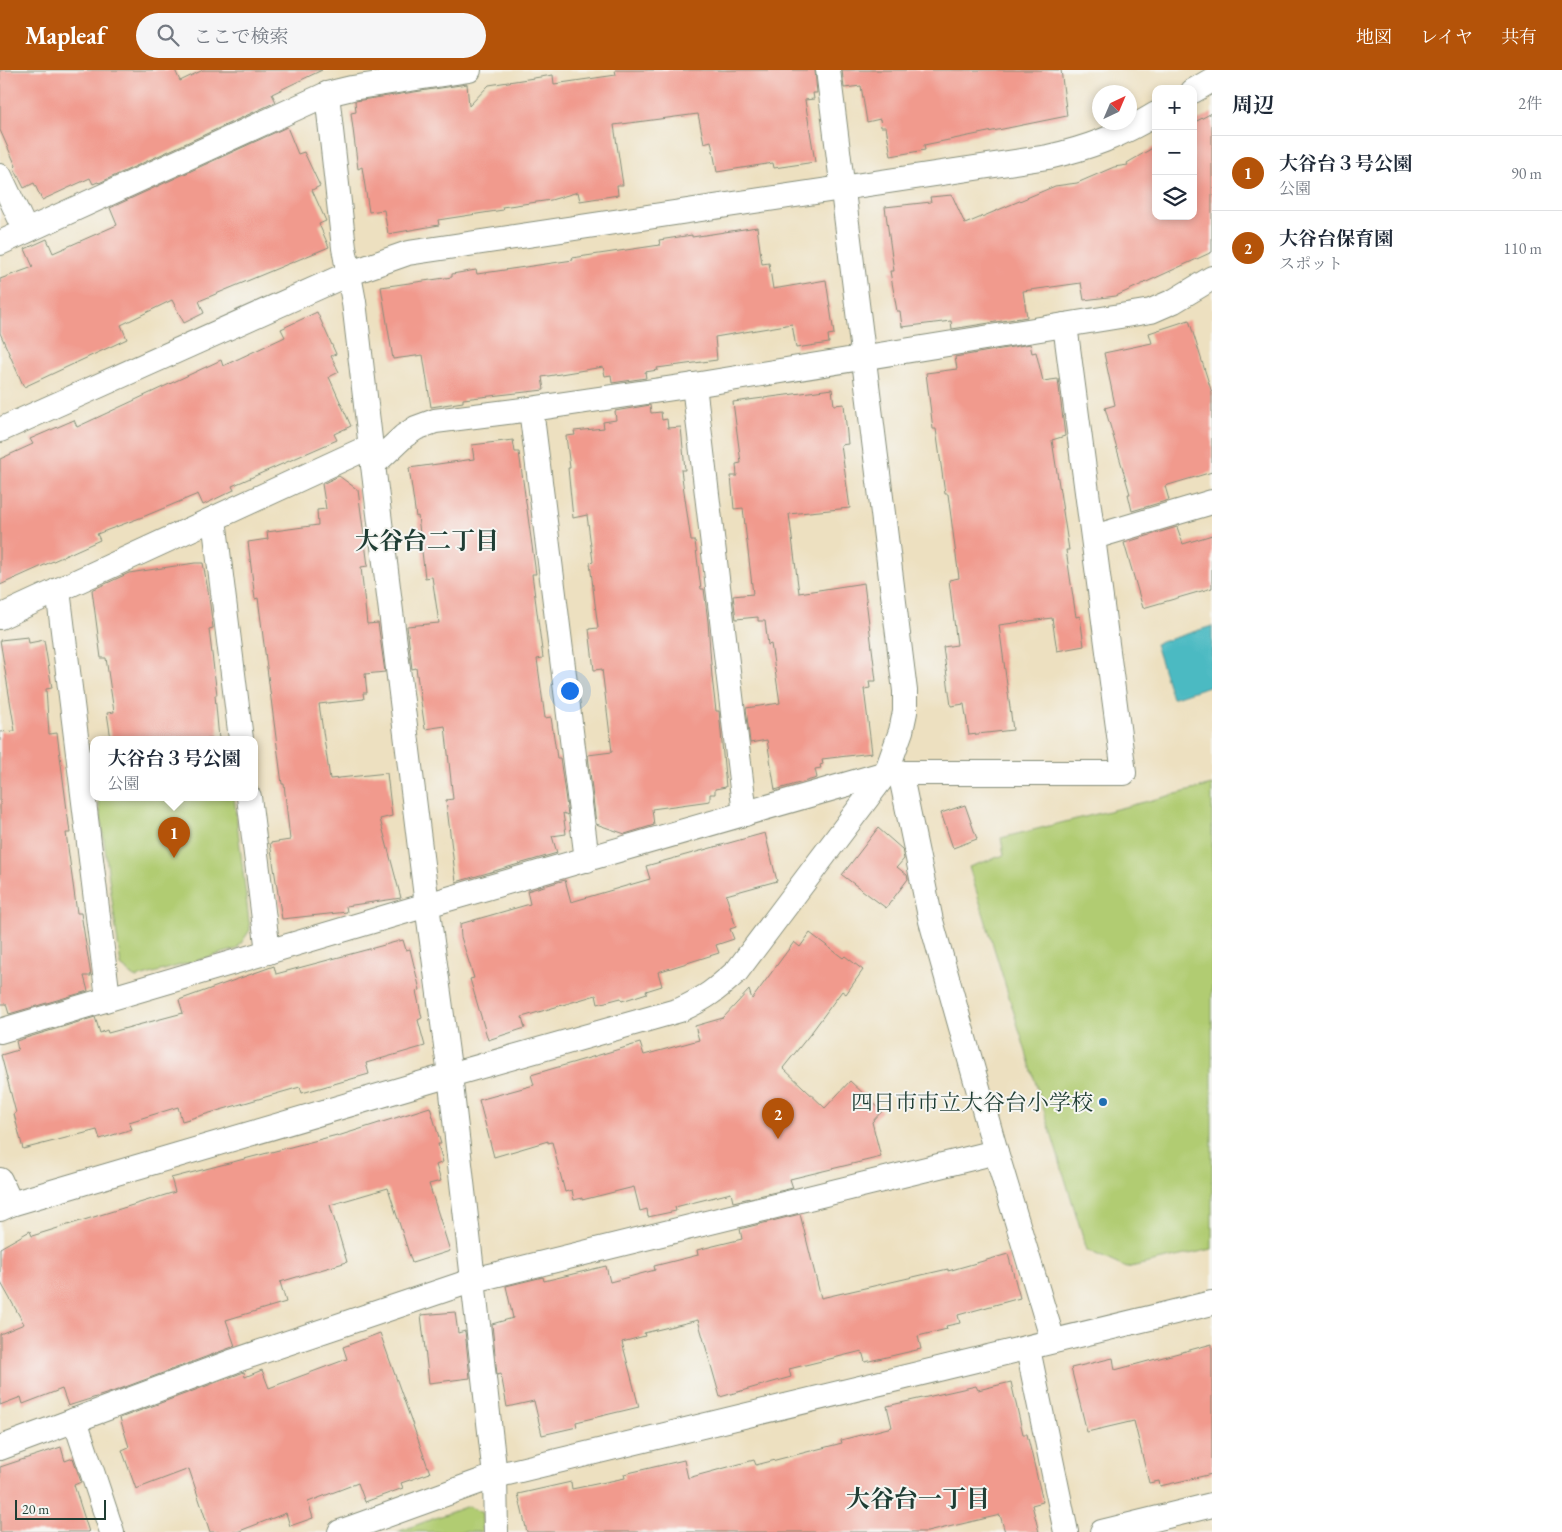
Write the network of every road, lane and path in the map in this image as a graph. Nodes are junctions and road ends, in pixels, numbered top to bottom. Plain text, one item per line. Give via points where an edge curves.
1 (469, 70) edge
2 (828, 70) edge
3 (407, 75) edge
4 (1212, 80) edge
5 (1197, 89) edge
6 (327, 94) junction
7 (1152, 117) edge
8 (0, 176) edge
9 (842, 186) junction
10 (26, 232) junction
11 (0, 243) edge
12 (348, 274) junction
13 (1212, 278) edge
14 (1065, 325) junction
15 (864, 356) junction
16 (694, 385) junction
17 (531, 409) junction
18 (0, 430) edge
19 (372, 456) junction
20 (1212, 502) edge
21 (214, 519) junction
22 (1094, 537) junction
23 (58, 590) junction
24 (0, 617) edge
25 (242, 736) edge
26 (893, 773) junction
27 (249, 801) edge
28 (745, 814) junction
29 (587, 860) junction
30 (427, 905) junction
31 (268, 952) junction
32 (108, 998) junction
33 (0, 1031) edge
34 (450, 1075) junction
35 (996, 1152) junction
36 (0, 1180) edge
37 (5, 1207) edge
38 (474, 1280) junction
39 (1212, 1303) edge
40 (1053, 1341) junction
41 (1028, 1349) junction
42 (76, 1420) junction
43 (0, 1448) edge
44 (495, 1476) junction
45 (1212, 1505) edge
46 (112, 1532) edge
47 (340, 1532) edge
48 (496, 1532) edge
49 (1066, 1532) edge
50 (1102, 1532) edge

1 - 3 street
2 - 9 street
3 - 6 street
4 - 5 street
6 - 10 street
6 - 12 street
7 - 9 street via 1112,138 1048,157
8 - 10 street
9 - 12 street via 408,253
9 - 15 street
10 - 11 street
12 - 18 street
12 - 19 street
13 - 14 street via 1161,307
14 - 15 street
14 - 22 street
15 - 16 street
15 - 26 street via 905,690 905,712
16 - 17 street
16 - 28 street
17 - 19 street via 435,421 416,428
17 - 29 street
19 - 21 street
19 - 30 street
20 - 22 street
21 - 23 street
21 - 25 street
22 - 26 street via 1124,773
23 - 24 street
23 - 32 street
26 - 28 street
26 - 34 street via 736,971 703,999 680,1010
26 - 35 street
27 - 31 street
28 - 29 street
29 - 30 street
30 - 31 street
30 - 34 street
31 - 32 street
32 - 33 street
34 - 37 street
34 - 38 street
35 - 38 street
35 - 40 street
36 - 37 street
38 - 42 street via 234,1361
38 - 44 street
39 - 40 street
40 - 41 street
41 - 44 street
41 - 49 street
42 - 43 street
42 - 46 street
44 - 47 street
44 - 48 street
45 - 50 street

